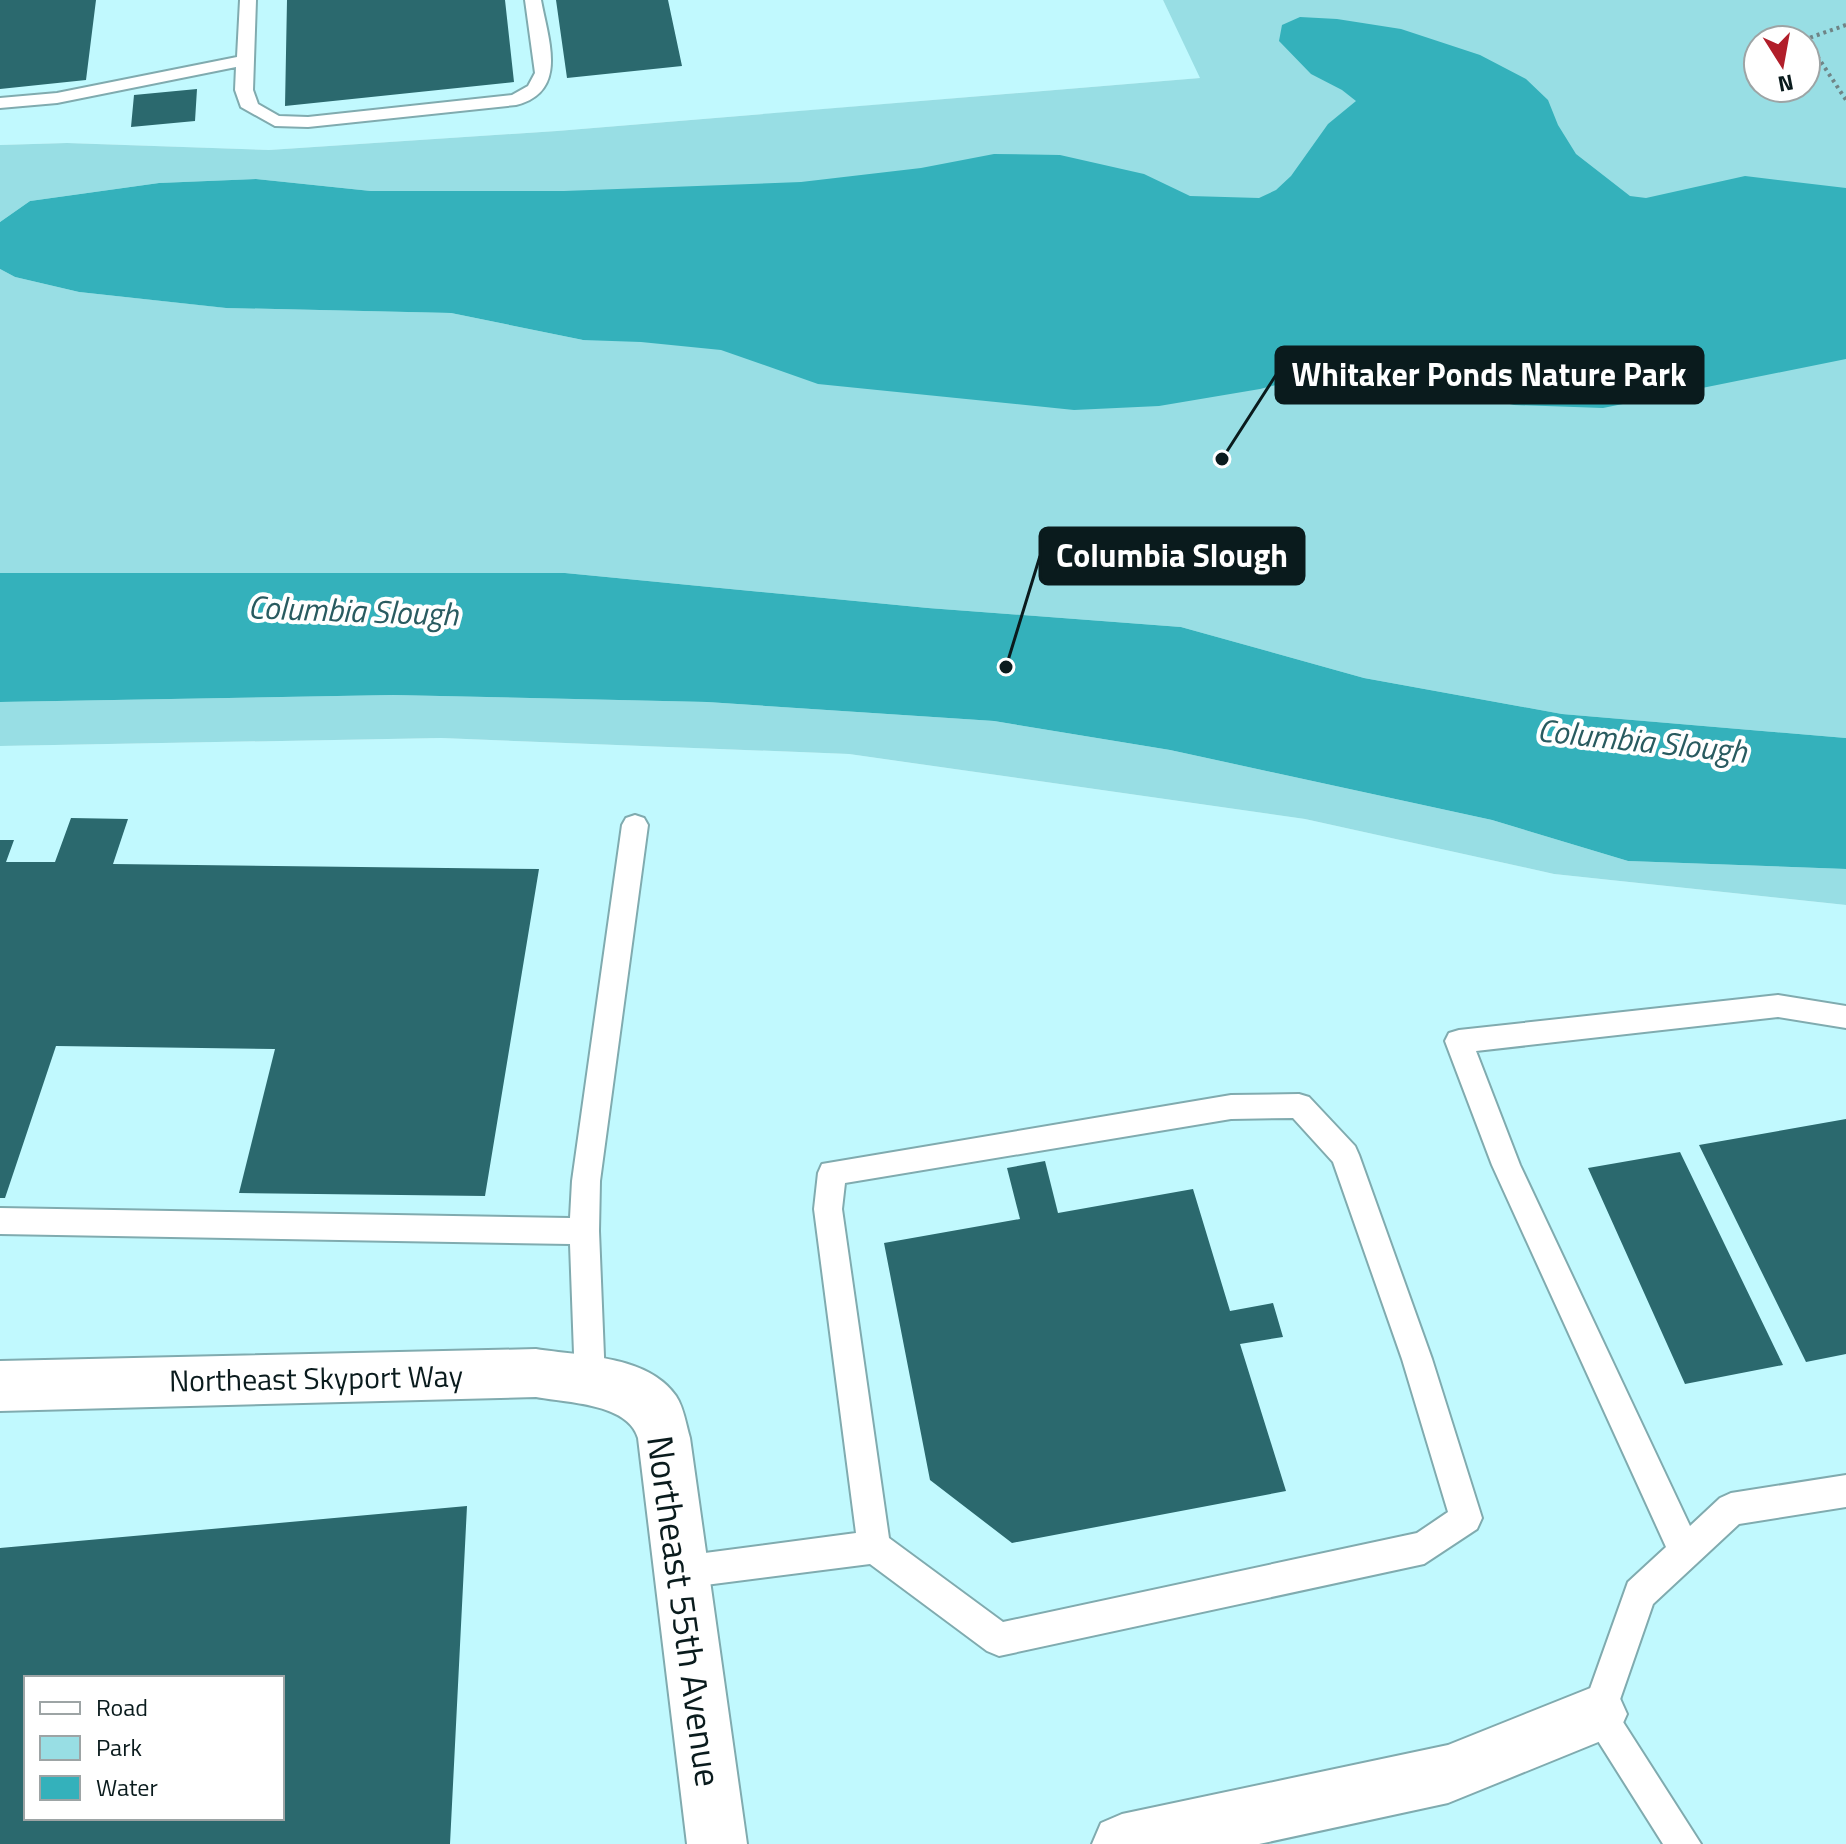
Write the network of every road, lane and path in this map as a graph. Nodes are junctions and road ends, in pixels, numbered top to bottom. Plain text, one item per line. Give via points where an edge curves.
1 (248, 0) edge
2 (533, 0) edge
3 (1846, 25) edge
4 (246, 60) junction
5 (1846, 100) edge
6 (0, 103) edge
7 (635, 825) dead end
8 (1846, 1017) edge
9 (0, 1221) edge
10 (584, 1231) junction
11 (611, 1385) junction
12 (0, 1386) edge
13 (1846, 1491) edge
14 (874, 1547) junction
15 (1685, 1552) junction
16 (682, 1572) junction
17 (1598, 1714) junction
18 (717, 1844) edge
19 (1122, 1844) edge
20 (1683, 1844) edge

1 - 4 lane
2 - 4 lane via 544,73 535,89 516,100 275,121 250,107 244,90
3 - 5 path via 1806,39
4 - 6 lane via 57,98
7 - 10 lane via 586,1181
8 - 15 lane via 1778,1006 1459,1041 1506,1165
9 - 10 lane
10 - 11 lane
11 - 12 street, Northeast Skyport Way via 536,1373
11 - 16 street, Northeast 55th Avenue via 657,1413
13 - 15 lane via 1731,1509
14 - 14 lane via 828,1209 832,1173 1231,1107 1299,1106 1345,1155 1466,1518 1424,1548 999,1639
14 - 16 lane
15 - 17 lane via 1640,1594
16 - 18 street, Northeast 55th Avenue
17 - 19 street via 1448,1774
17 - 20 lane

